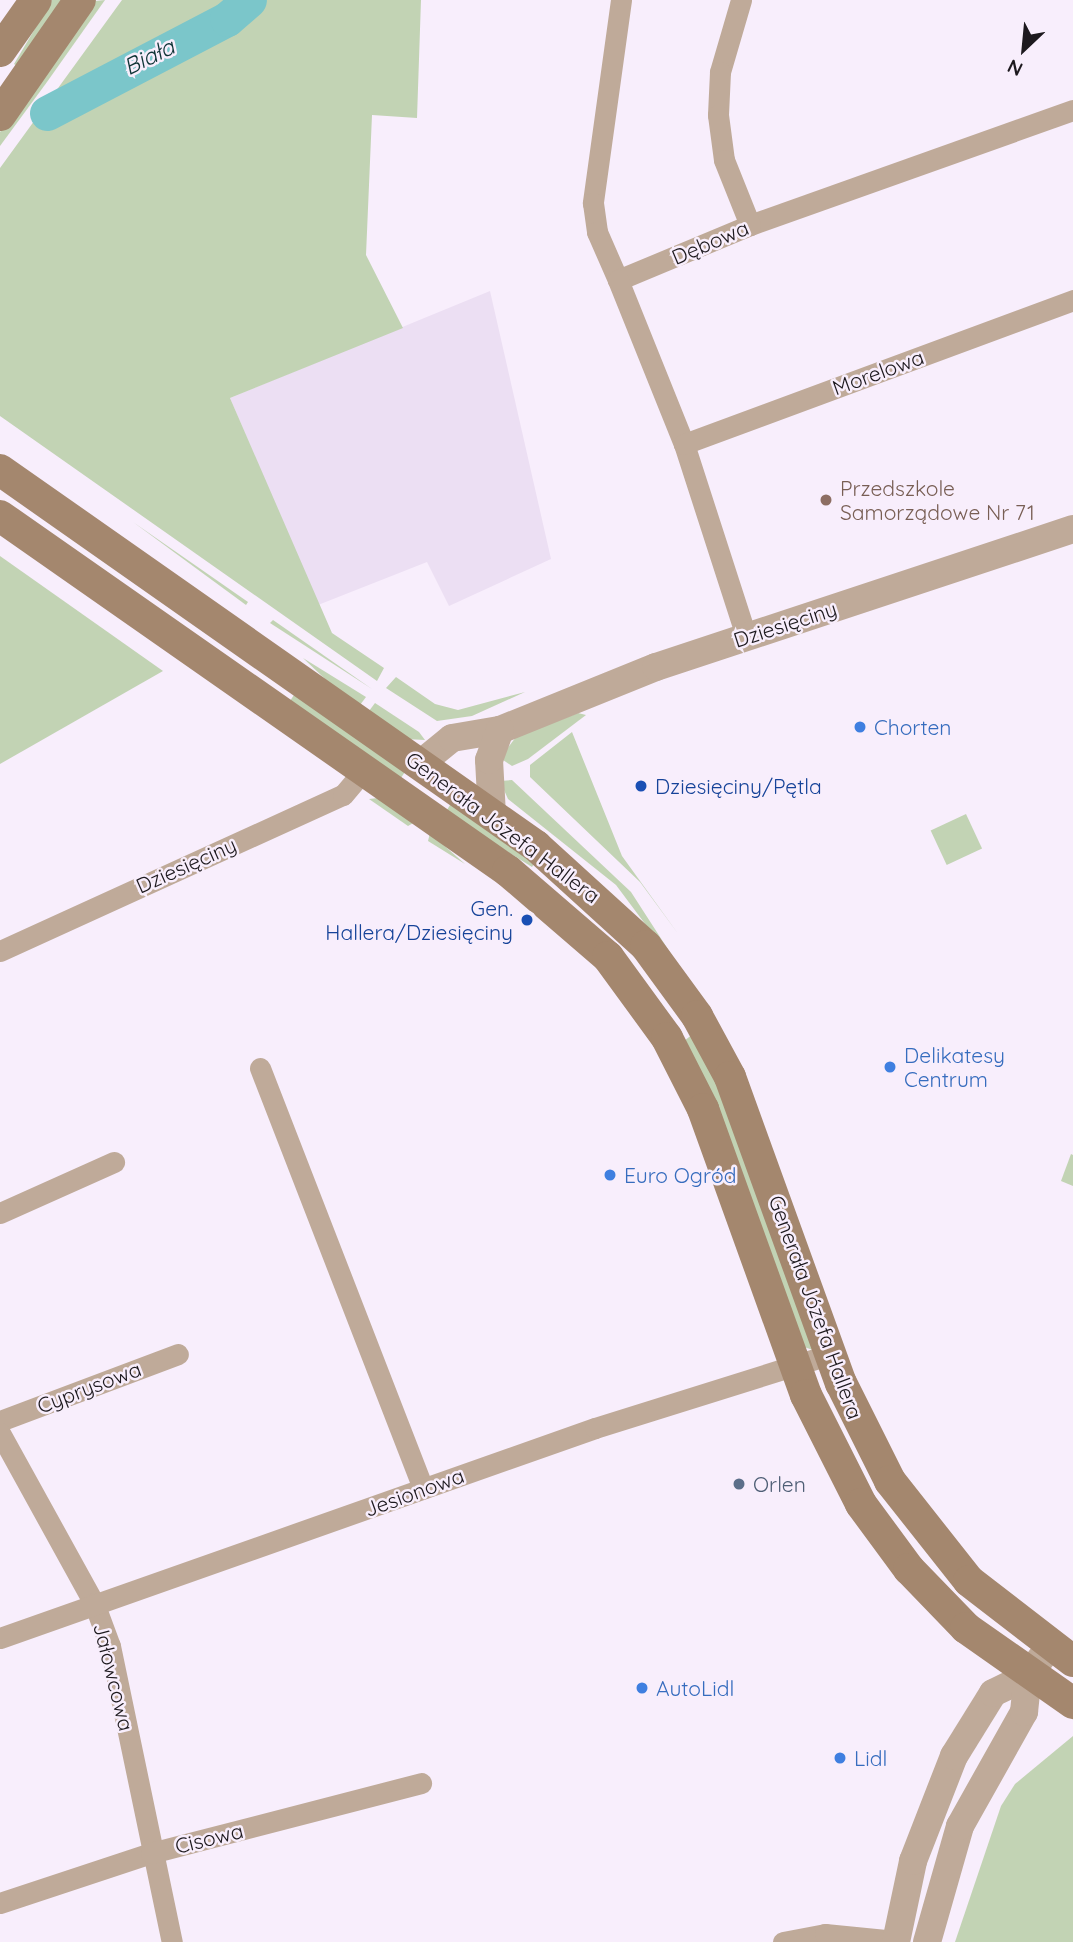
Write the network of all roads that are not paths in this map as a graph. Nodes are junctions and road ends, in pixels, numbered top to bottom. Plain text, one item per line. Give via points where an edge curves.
1 (36, 0) edge
2 (80, 0) edge
3 (621, 0) edge
4 (741, 0) edge
5 (0, 51) edge
6 (1072, 112) edge
7 (0, 114) edge
8 (750, 225) junction
9 (618, 280) junction
10 (1073, 300) edge
11 (684, 444) junction
12 (0, 470) edge
13 (0, 516) edge
14 (1073, 529) edge
15 (110, 548) junction
16 (90, 579) junction
17 (746, 636) junction
18 (500, 730) junction
19 (420, 764) junction
20 (363, 771) junction
21 (492, 815) junction
22 (0, 951) edge
23 (697, 1016) junction
24 (667, 1038) junction
25 (260, 1068) dead end
26 (114, 1163) dead end
27 (0, 1213) edge
28 (178, 1354) dead end
29 (831, 1354) junction
30 (794, 1361) junction
31 (0, 1421) edge
32 (0, 1433) edge
33 (423, 1488) junction
34 (969, 1581) junction
35 (94, 1603) junction
36 (946, 1609) junction
37 (0, 1638) edge
38 (1061, 1654) edge
39 (1028, 1676) junction
40 (1073, 1703) edge
41 (421, 1783) dead end
42 (151, 1853) junction
43 (914, 1861) junction
44 (943, 1872) junction
45 (0, 1903) edge
46 (172, 1942) edge
47 (783, 1942) edge
48 (896, 1942) edge
49 (927, 1942) edge

1 - 5 main road
2 - 7 main road
3 - 9 street via 593,203 597,232
4 - 8 street via 720,72 718,115 724,160
6 - 8 street, Dębowa
8 - 9 street, Dębowa
9 - 11 street
10 - 11 street, Morelowa
11 - 17 street
12 - 15 main road, Generała Józefa Hallera
13 - 16 main road, Generała Józefa Hallera
14 - 17 street, Dziesięciny
15 - 16 main road
15 - 19 main road, Generała Józefa Hallera
16 - 20 main road, Generała Józefa Hallera
17 - 18 street, Dziesięciny
18 - 19 street, Dziesięciny via 452,738
18 - 21 street via 489,760
19 - 21 main road, Generała Józefa Hallera
20 - 22 street, Dziesięciny via 343,795
20 - 24 main road, Generała Józefa Hallera via 556,909 608,957
21 - 23 main road, Generała Józefa Hallera via 611,909
23 - 24 main road
23 - 29 main road, Generała Józefa Hallera via 730,1077
24 - 30 main road, Generała Józefa Hallera via 703,1109
25 - 33 street
26 - 27 street
28 - 31 street, Cyprysowa
29 - 30 street, Jesionowa
29 - 34 main road, Generała Józefa Hallera via 890,1481
30 - 33 street, Jesionowa
30 - 36 main road, Generała Józefa Hallera via 840,1470 887,1542
32 - 35 street, Jałowcowa
33 - 35 street, Jesionowa
34 - 36 main road
34 - 38 main road, Generała Józefa Hallera
35 - 37 street, Jesionowa
35 - 42 street, Jałowcowa via 117,1672
36 - 39 main road, Generała Józefa Hallera
38 - 39 street
39 - 40 main road, Generała Józefa Hallera
39 - 43 street via 993,1693 954,1756
39 - 44 street via 1024,1712 988,1768
41 - 42 street, Cisowa
42 - 45 street, Cisowa
42 - 46 street, Jałowcowa
43 - 44 street
43 - 48 street
44 - 49 street
47 - 48 street via 825,1934

